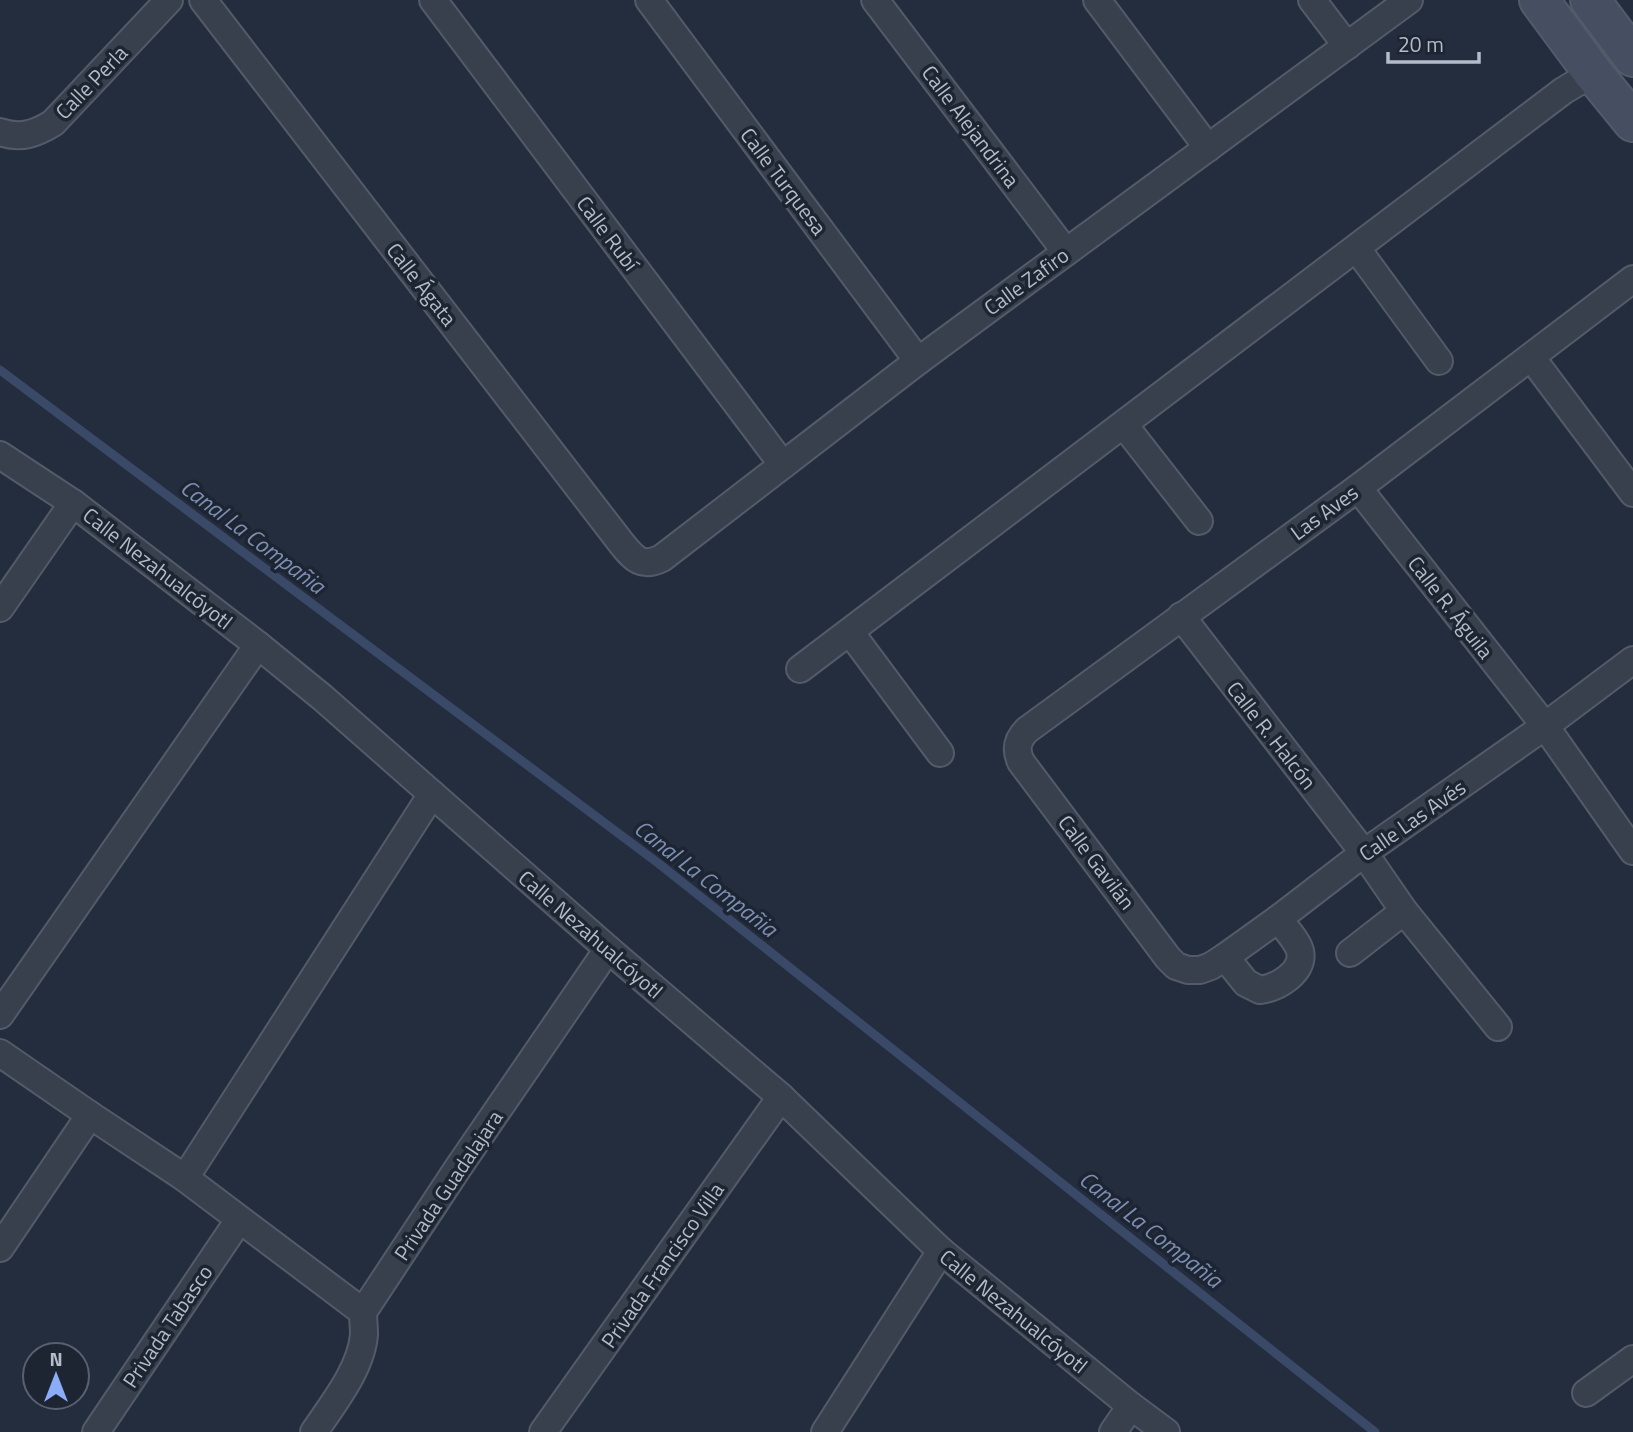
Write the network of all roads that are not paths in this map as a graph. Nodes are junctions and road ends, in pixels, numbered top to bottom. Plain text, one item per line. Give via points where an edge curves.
1 (169, 0) edge
2 (203, 0) edge
3 (433, 0) edge
4 (649, 0) edge
5 (875, 0) edge
6 (1097, 0) edge
7 (1312, 0) edge
8 (1409, 0) edge
9 (1539, 0) edge
10 (1590, 0) edge
11 (1347, 46) junction
12 (1633, 57) edge
13 (1593, 73) junction
14 (1633, 122) edge
15 (0, 132) edge
16 (1208, 148) junction
17 (1357, 249) junction
18 (1066, 252) junction
19 (1633, 279) edge
20 (1531, 357) junction
21 (918, 361) junction
22 (1439, 361) dead end
23 (1124, 425) junction
24 (0, 455) edge
25 (783, 465) junction
26 (1358, 488) junction
27 (1633, 493) edge
28 (73, 503) junction
29 (1199, 521) dead end
30 (645, 562) joint
31 (0, 608) edge
32 (1181, 616) junction
33 (850, 632) junction
34 (258, 645) junction
35 (1633, 660) edge
36 (800, 669) dead end
37 (1545, 726) junction
38 (1017, 745) joint
39 (940, 753) dead end
40 (432, 794) junction
41 (1633, 851) edge
42 (1364, 853) junction
43 (1404, 911) junction
44 (1278, 919) junction
45 (608, 949) junction
46 (1350, 953) dead end
47 (1224, 957) junction
48 (1188, 970) joint
49 (0, 1015) edge
50 (1498, 1027) dead end
51 (0, 1053) edge
52 (781, 1097) junction
53 (90, 1115) junction
54 (185, 1178) junction
55 (239, 1220) junction
56 (0, 1248) edge
57 (941, 1251) junction
58 (363, 1312) junction
59 (1633, 1359) edge
60 (1586, 1393) dead end
61 (1132, 1406) junction
62 (96, 1432) edge
63 (314, 1432) edge
64 (543, 1432) edge
65 (825, 1432) edge
66 (1114, 1432) edge
67 (1166, 1432) edge

1 - 15 street, Calle Perla via 52,123 30,135
2 - 30 street, Calle Ágata via 622,544
3 - 25 street, Calle Rubí
4 - 21 street, Calle Turquesa
5 - 18 street, Calle Alejandrina
6 - 16 street
7 - 11 street
8 - 11 street, Calle Zafiro
9 - 13 street
10 - 12 street
11 - 16 street, Calle Zafiro
13 - 14 street
13 - 17 street via 1563,91
16 - 18 street, Calle Zafiro
17 - 22 street
17 - 23 street
18 - 21 street, Calle Zafiro
19 - 20 street, Las Aves
20 - 26 street, Las Aves
20 - 27 street
21 - 25 street, Calle Zafiro
23 - 29 street
23 - 33 street
24 - 28 street, Calle Nezahualcóyotl
25 - 30 street, Calle Zafiro via 662,558
26 - 32 street, Las Aves
26 - 37 street, Calle R. Águila
28 - 31 street
28 - 34 street, Calle Nezahualcóyotl
32 - 38 street, Las Aves via 1027,730
32 - 42 street, Calle R. Halcón
33 - 36 street
33 - 39 street
34 - 40 street, Calle Nezahualcóyotl
34 - 49 street
35 - 37 street, Calle Las Avés
37 - 41 street, Calle R. Águila
37 - 42 street, Calle Las Avés
38 - 48 street, Calle Gavilán via 1021,762 1168,958
40 - 45 street, Calle Nezahualcóyotl
40 - 54 street
42 - 43 street, Calle R. Halcón
42 - 44 street, Calle Las Avés
43 - 46 street
43 - 50 street, Calle R. Halcón
44 - 47 street, Calle Las Avés
44 - 47 street via 1300,951 1300,961 1276,986 1260,990 1246,983
45 - 52 street, Calle Nezahualcóyotl
45 - 58 street, Privada Guadalajara
47 - 48 street, Calle Las Avés via 1200,970
51 - 53 street
52 - 57 street, Calle Nezahualcóyotl
52 - 64 street, Privada Francisco Villa
53 - 54 street
53 - 56 street
54 - 55 street
55 - 58 street
55 - 62 street, Privada Tabasco
57 - 61 street, Calle Nezahualcóyotl
57 - 65 street
58 - 63 street via 359,1354
59 - 60 street
61 - 66 street
61 - 67 street, Calle Nezahualcóyotl

